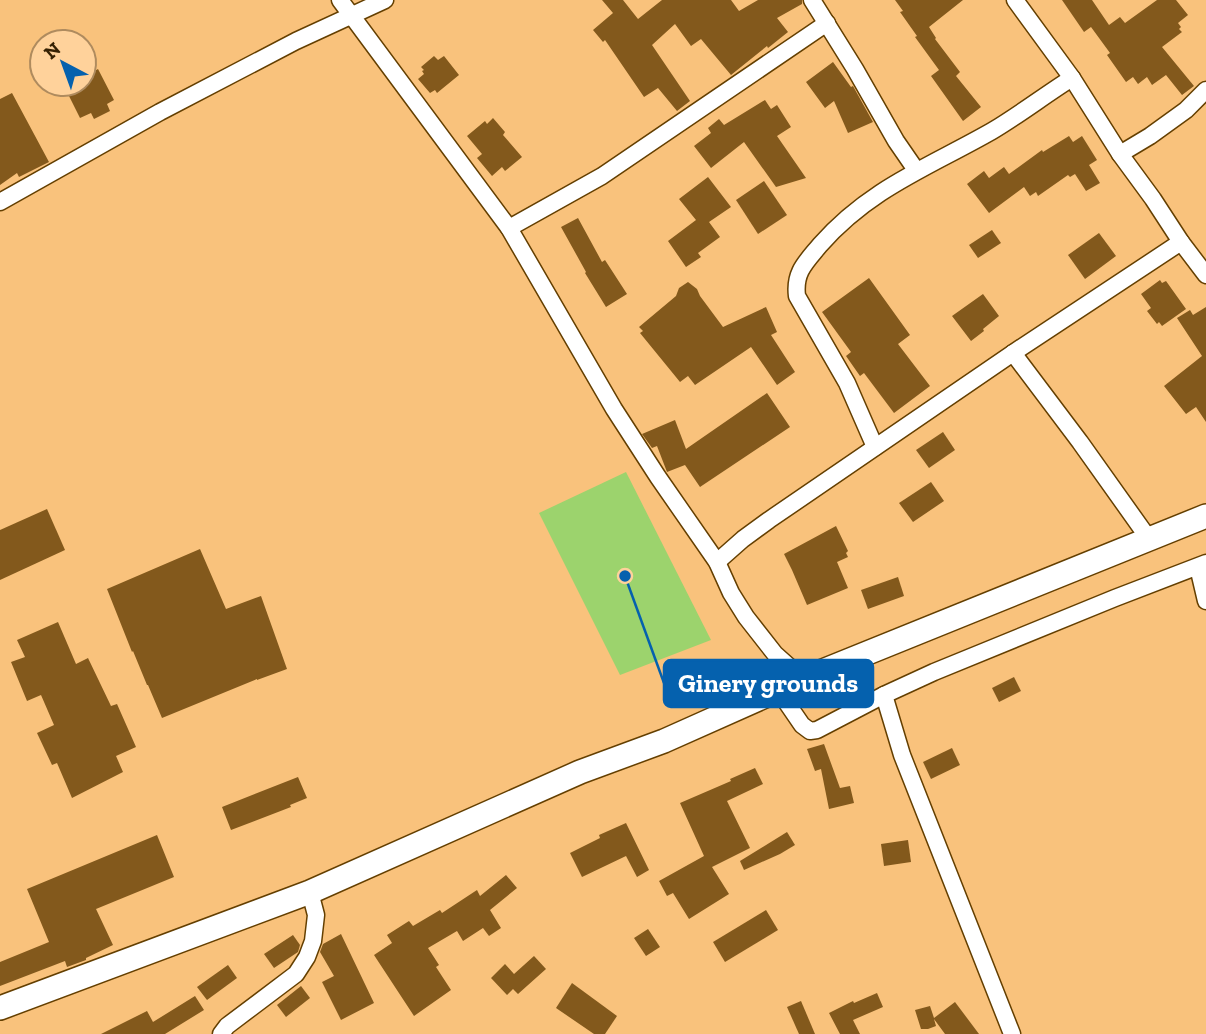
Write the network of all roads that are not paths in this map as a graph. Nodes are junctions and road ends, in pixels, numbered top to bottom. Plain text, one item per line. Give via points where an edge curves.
1 (340, 0) edge
2 (384, 0) edge
3 (812, 0) edge
4 (1015, 0) edge
5 (351, 15) junction
6 (827, 23) junction
7 (1072, 78) junction
8 (1206, 90) edge
9 (1120, 154) junction
10 (916, 170) junction
11 (0, 202) edge
12 (509, 228) junction
13 (1181, 242) junction
14 (1206, 275) edge
15 (1013, 353) junction
16 (875, 447) junction
17 (1206, 516) edge
18 (1149, 538) junction
19 (717, 562) junction
20 (1202, 565) edge
21 (1206, 601) edge
22 (803, 679) junction
23 (778, 690) junction
24 (884, 695) junction
25 (310, 892) junction
26 (0, 1008) edge
27 (229, 1032) edge
28 (1012, 1034) edge

1 - 5 street
2 - 5 street
3 - 6 street
4 - 7 street
5 - 11 street via 160,112
5 - 12 street
6 - 10 street
6 - 12 street via 602,176
7 - 9 street
7 - 10 street via 993,130
8 - 9 street via 1177,117
9 - 13 street
10 - 16 street via 857,209 803,265 795,282 797,296 847,383
12 - 19 street via 614,409
13 - 14 street
13 - 15 street
15 - 16 street
15 - 18 street
16 - 19 street
17 - 18 main road
18 - 22 main road
19 - 22 street via 746,617 775,654
20 - 21 street
20 - 24 street
22 - 23 main road
23 - 24 street via 810,731
23 - 25 main road
24 - 28 street via 902,755
25 - 26 main road
25 - 27 street via 316,915 307,957 296,974

